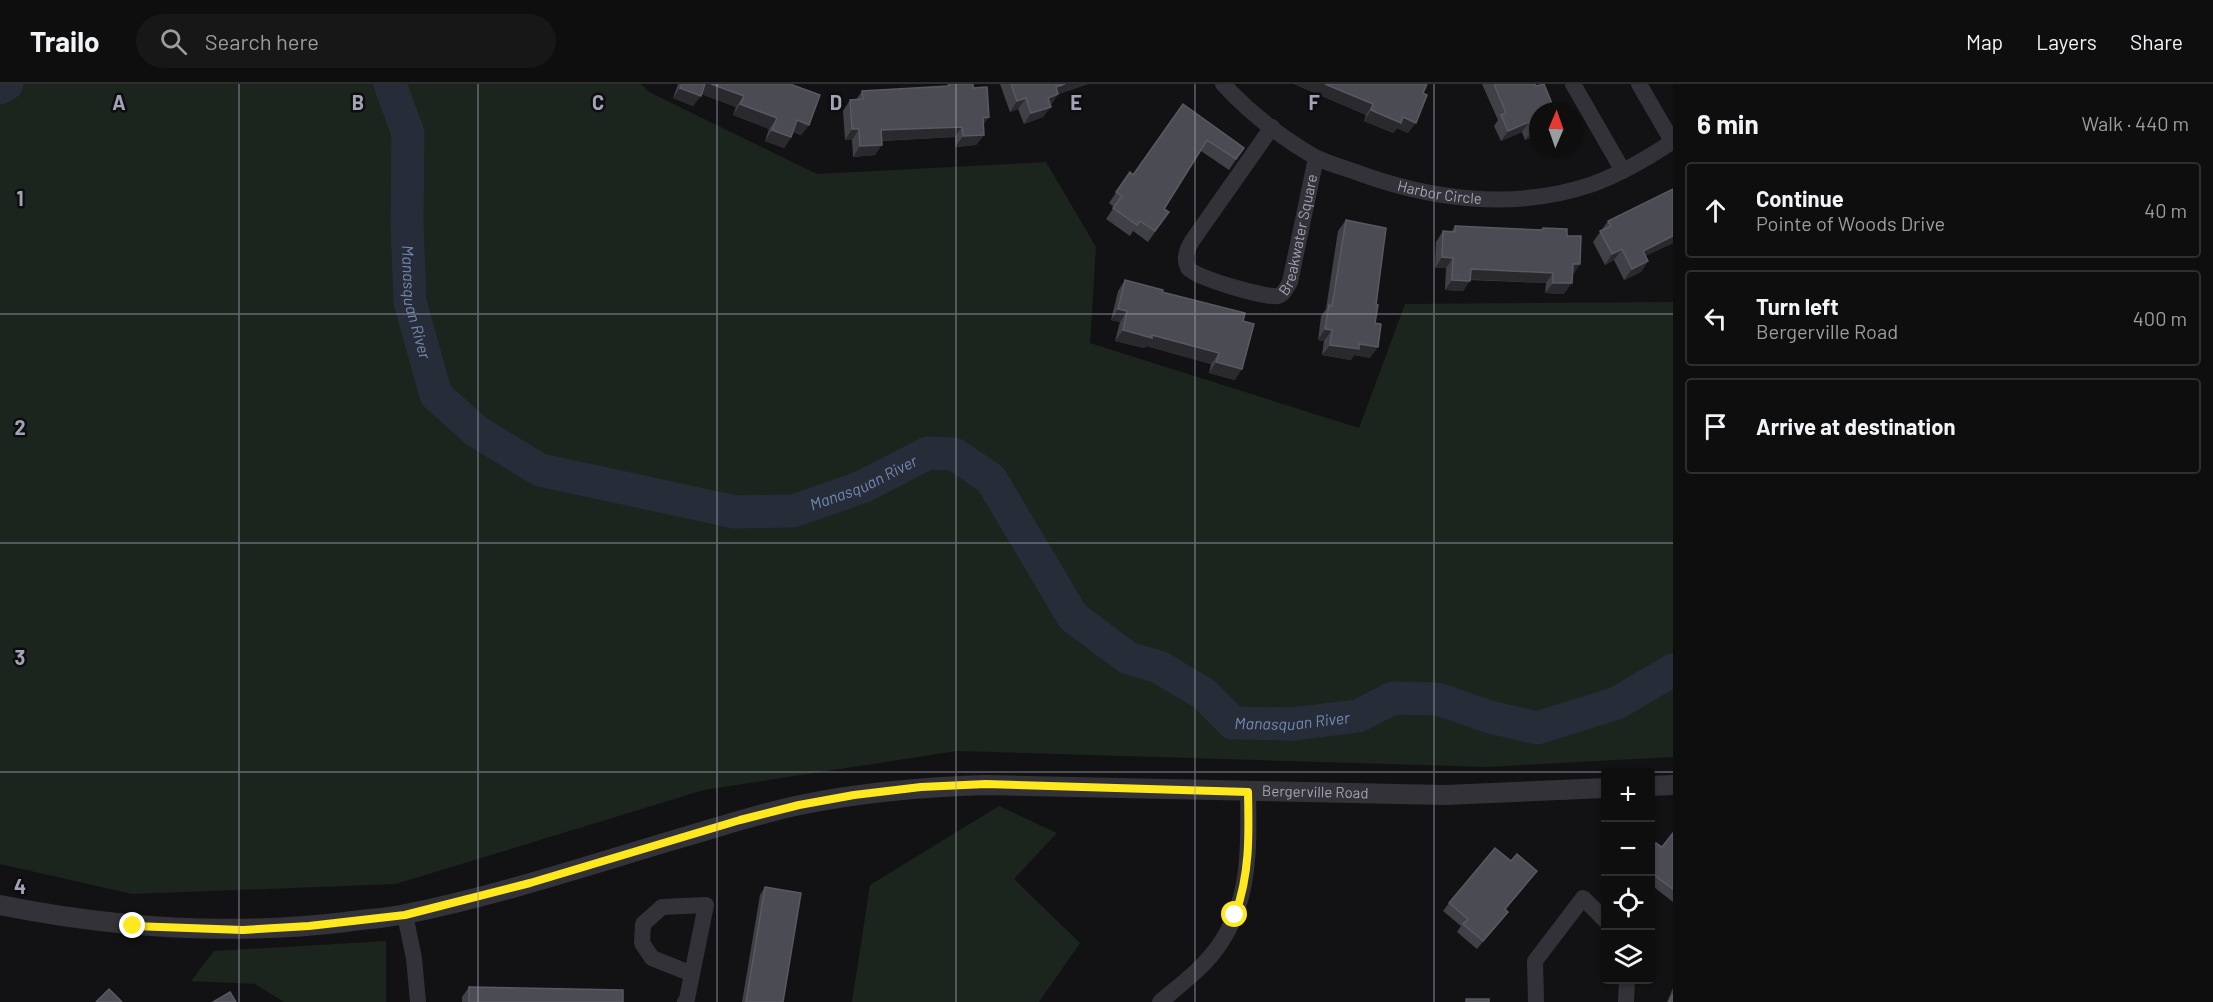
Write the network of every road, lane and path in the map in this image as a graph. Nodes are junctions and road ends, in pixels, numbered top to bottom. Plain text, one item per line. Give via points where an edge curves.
1 (1222, 84) edge
2 (1573, 84) edge
3 (1639, 84) edge
4 (1272, 127) junction
5 (1673, 141) edge
6 (1316, 158) junction
7 (1623, 171) junction
8 (1673, 785) edge
9 (1655, 786) edge
10 (1601, 788) edge
11 (1248, 792) junction
12 (0, 904) edge
13 (405, 915) junction
14 (1601, 917) edge
15 (692, 974) junction
16 (1627, 984) edge
17 (417, 1002) edge
18 (685, 1002) edge
19 (1161, 1002) edge
20 (1536, 1002) edge
21 (1626, 1002) edge

1 - 4 street, Harbor Circle
2 - 7 street
3 - 5 street
4 - 6 street, Harbor Circle
4 - 6 street, Breakwater Square via 1192,241 1185,257 1193,272 1259,294 1282,294 1290,282
5 - 7 street, Harbor Circle
6 - 7 street, Harbor Circle via 1389,184 1476,200 1556,194
8 - 9 street
10 - 11 street, Bergerville Road via 1445,795
11 - 13 street, Bergerville Road via 986,784 854,795 740,820 530,883
11 - 19 street via 1249,858 1235,915 1218,947
12 - 13 street, Bergerville Road via 76,919 183,929 309,926
13 - 17 street via 414,957
14 - 20 street via 1583,898 1535,961
15 - 15 street via 706,904 662,907 643,924 642,943 652,958
15 - 18 street
16 - 21 street

